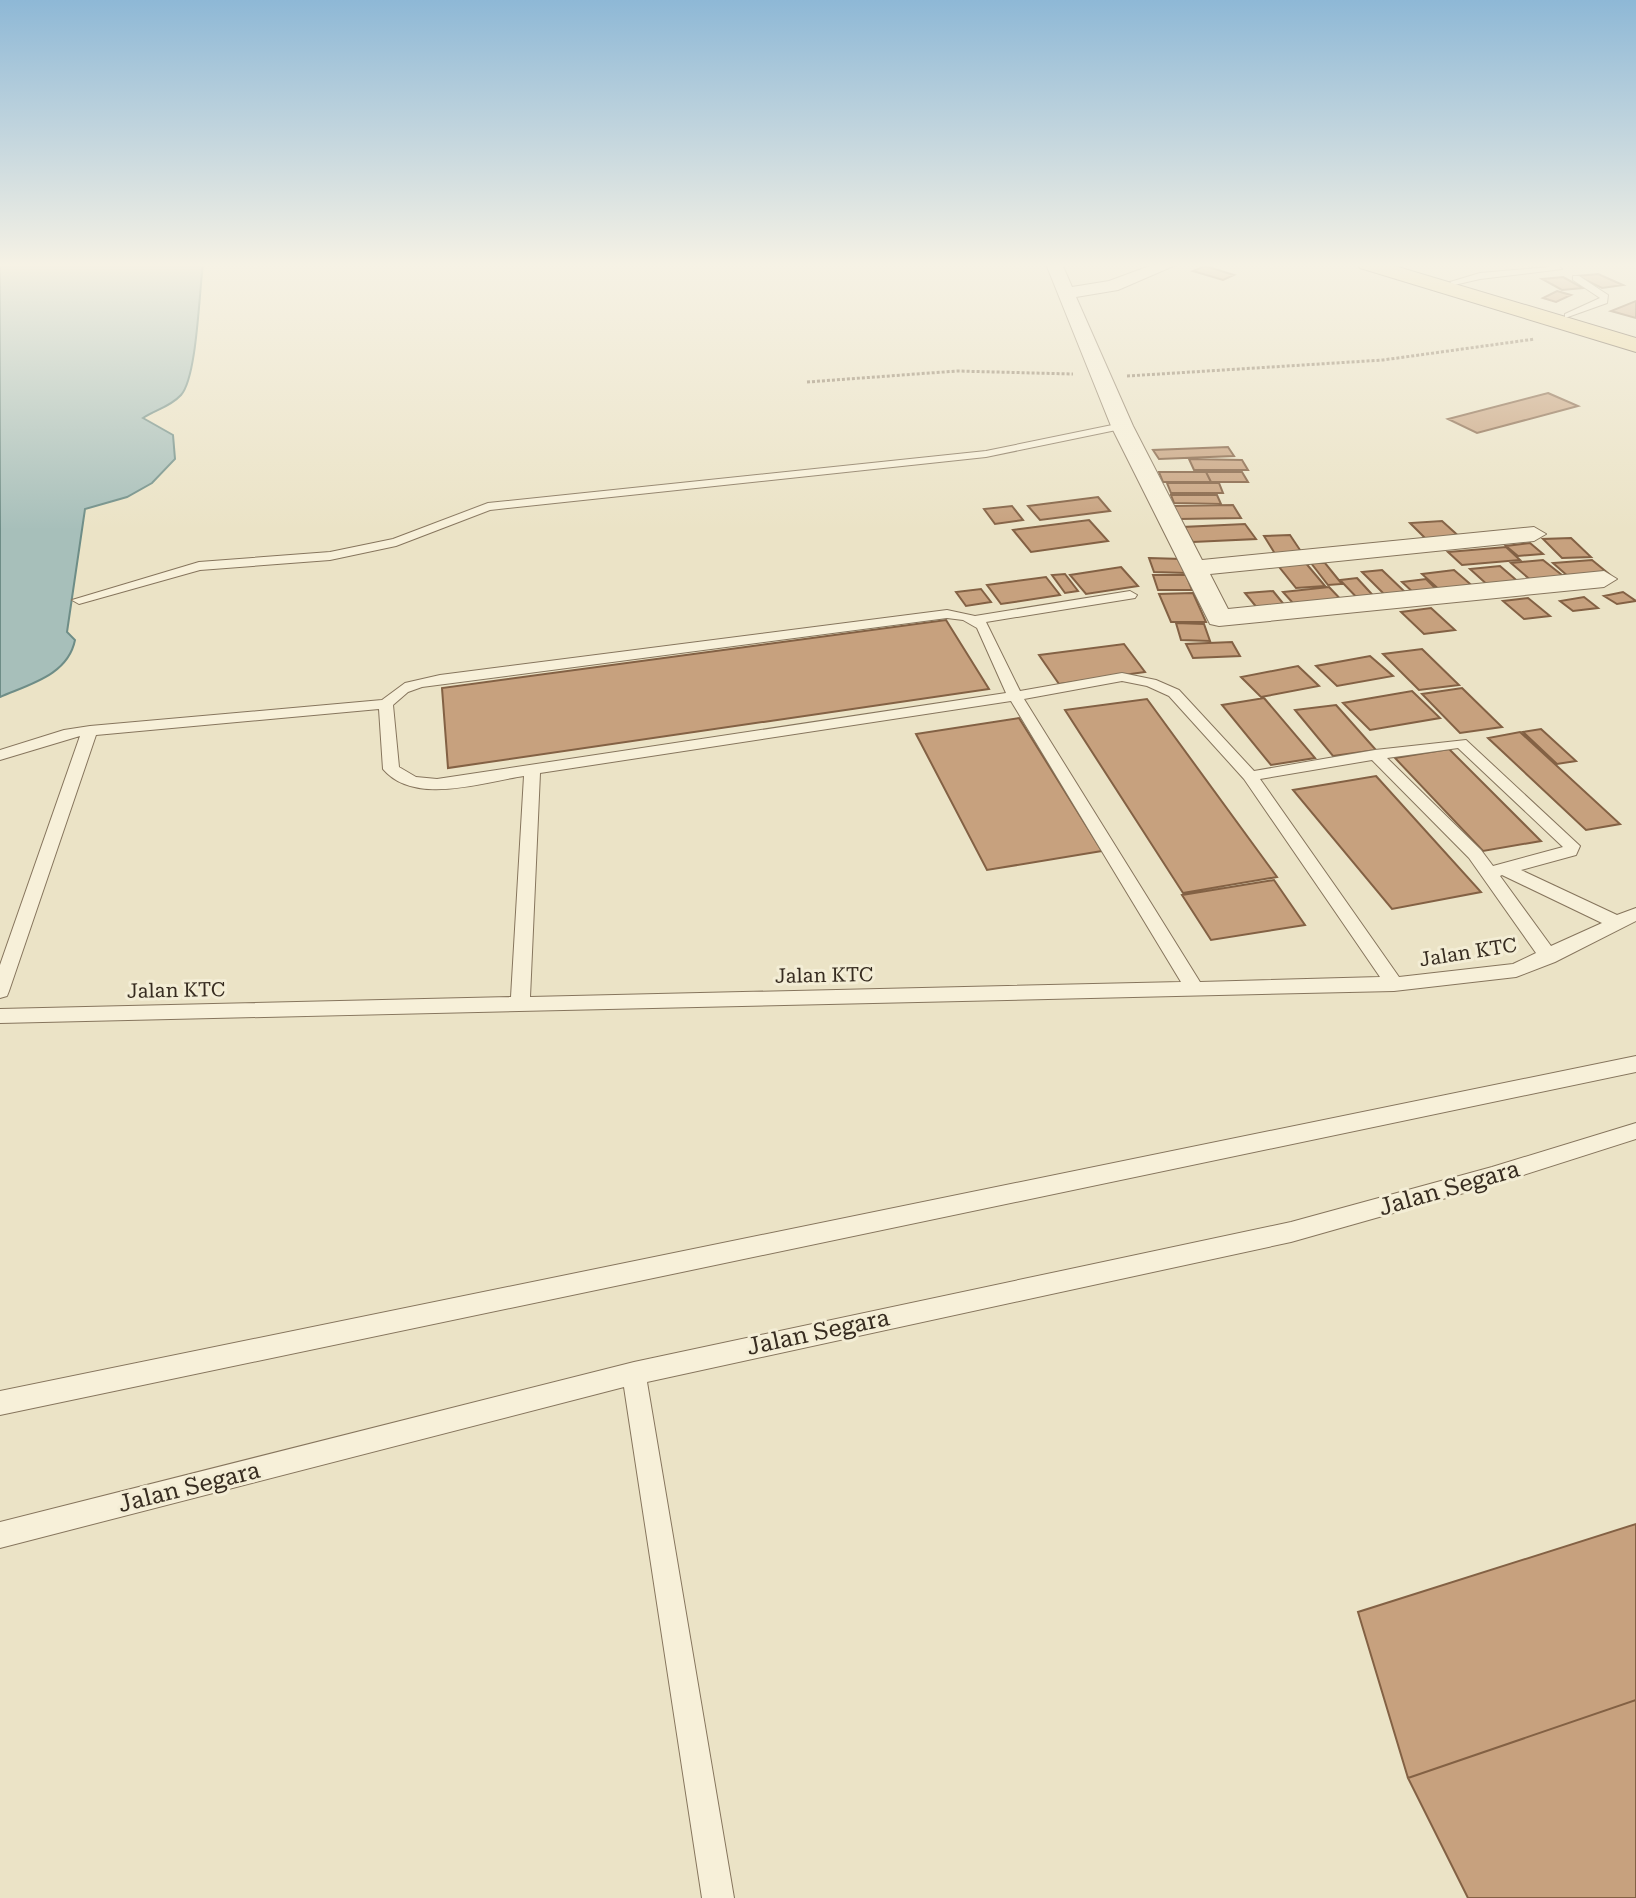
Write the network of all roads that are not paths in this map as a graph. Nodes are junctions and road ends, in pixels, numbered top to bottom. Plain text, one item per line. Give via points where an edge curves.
1 (1092, 353) edge
2 (1122, 426) junction
3 (1534, 534) dead end
4 (1196, 568) junction
5 (1604, 579) dead end
6 (1130, 595) dead end
7 (79, 600) dead end
8 (976, 620) junction
9 (1015, 696) junction
10 (386, 704) junction
11 (90, 730) junction
12 (0, 755) edge
13 (1375, 755) junction
14 (532, 770) junction
15 (1250, 776) junction
16 (1496, 871) junction
17 (1636, 914) edge
18 (1618, 923) junction
19 (1549, 957) junction
20 (1394, 984) junction
21 (1195, 989) junction
22 (0, 991) edge
23 (520, 1004) junction
24 (0, 1016) edge
25 (1636, 1064) edge
26 (1636, 1131) edge
27 (634, 1373) junction
28 (0, 1403) edge
29 (0, 1535) edge
30 (718, 1898) edge

1 - 2 street
2 - 4 street
2 - 7 lane via 986,454 488,507 396,542 330,556 199,566
3 - 4 street
4 - 5 street via 1216,616 1229,620
6 - 8 lane
8 - 9 lane
8 - 10 lane via 947,614 440,679 393,694
9 - 14 lane
9 - 15 lane via 1122,677 1151,683 1174,693
9 - 21 lane
10 - 11 lane
10 - 14 lane via 391,769 401,778 437,784
11 - 12 lane
11 - 22 lane
13 - 15 lane
13 - 16 lane
13 - 16 lane via 1461,743 1572,846 1560,855
14 - 23 lane
15 - 20 lane
16 - 18 lane
16 - 19 lane
17 - 18 lane, Jalan KTC
18 - 19 lane, Jalan KTC
19 - 20 lane, Jalan KTC via 1485,976
20 - 21 lane, Jalan KTC
21 - 23 lane, Jalan KTC
23 - 24 lane, Jalan KTC
25 - 28 lane
26 - 27 lane, Jalan Segara via 1291,1232
27 - 29 lane, Jalan Segara
27 - 30 lane

